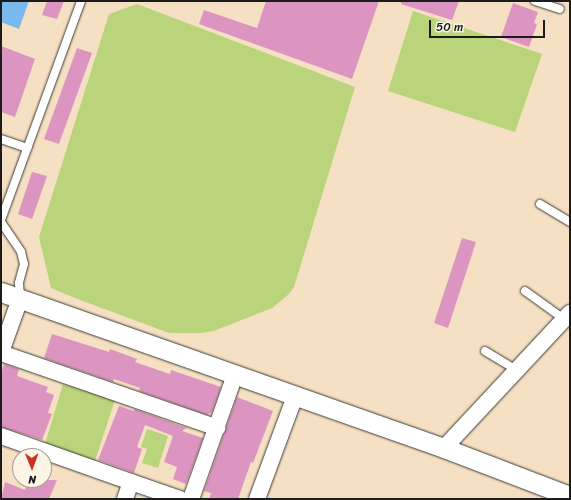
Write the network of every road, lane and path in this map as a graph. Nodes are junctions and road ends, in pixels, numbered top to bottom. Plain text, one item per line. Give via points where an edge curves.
1 (81, 1) edge
2 (535, 1) edge
3 (560, 9) dead end
4 (1, 139) edge
5 (27, 148) junction
6 (540, 204) dead end
7 (1, 221) edge
8 (570, 222) edge
9 (525, 290) dead end
10 (1, 292) edge
11 (20, 299) junction
12 (567, 316) edge
13 (485, 351) dead end
14 (1, 352) edge
15 (517, 370) junction
16 (235, 375) junction
17 (295, 396) junction
18 (217, 428) junction
19 (1, 436) edge
20 (444, 448) junction
21 (131, 482) junction
22 (550, 495) edge
23 (570, 496) edge
24 (124, 499) edge
25 (180, 499) edge
26 (191, 499) edge
27 (258, 499) edge

1 - 5 lane
2 - 3 lane
4 - 5 lane
5 - 7 lane
6 - 8 lane
7 - 11 lane via 21,252 24,264 18,284
9 - 12 lane
10 - 11 street
11 - 14 street
11 - 16 street
12 - 15 street
13 - 15 lane
14 - 18 street
15 - 20 street
16 - 17 street
16 - 18 street
17 - 20 street
17 - 27 street
18 - 26 street
19 - 21 street
20 - 22 street
21 - 24 street
21 - 25 street
22 - 23 street

